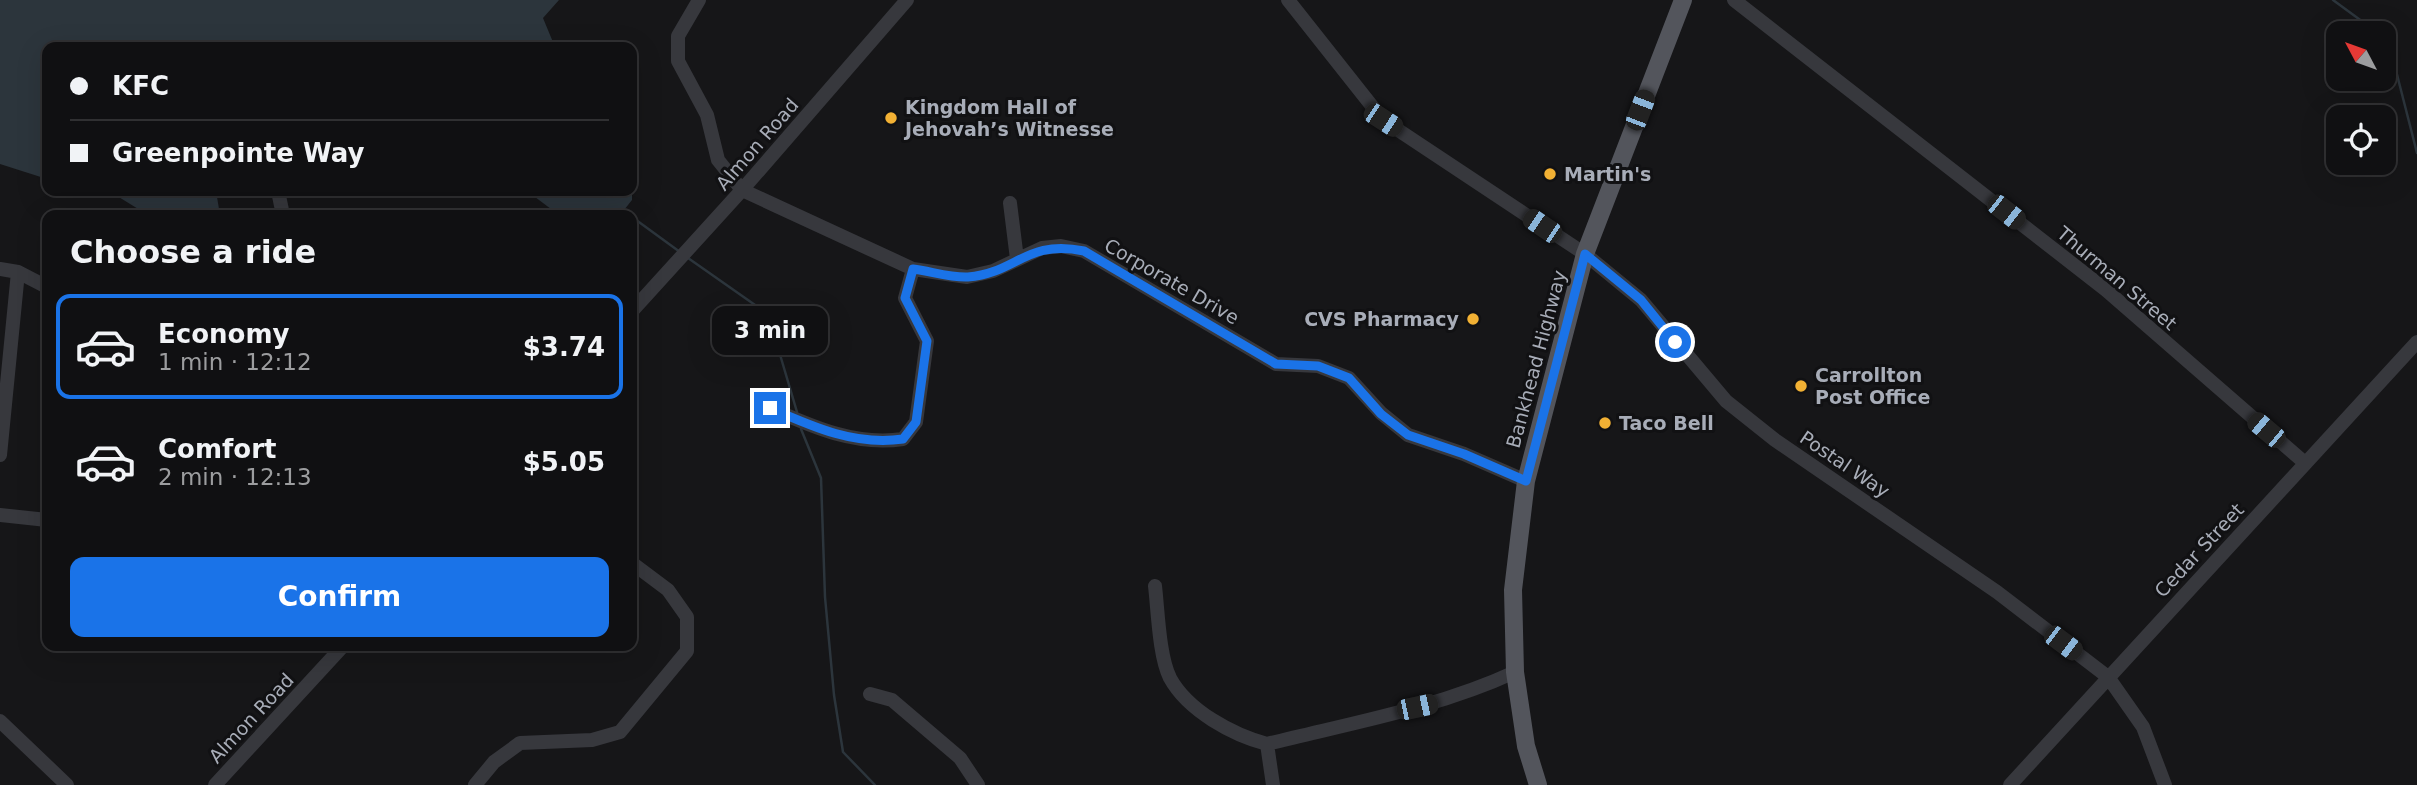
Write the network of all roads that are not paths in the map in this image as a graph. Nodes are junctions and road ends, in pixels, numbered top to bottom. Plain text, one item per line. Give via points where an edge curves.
1 (699, 0) edge
2 (907, 0) edge
3 (1288, 0) edge
4 (1683, 0) edge
5 (1734, 0) edge
6 (742, 190) junction
7 (1010, 203) dead end
8 (1585, 254) junction
9 (1017, 259) junction
10 (0, 269) edge
11 (913, 269) junction
12 (18, 272) junction
13 (42, 284) edge
14 (637, 305) edge
15 (2417, 342) edge
16 (770, 408) dead end
17 (0, 455) edge
18 (2305, 463) junction
19 (1526, 481) junction
20 (0, 515) edge
21 (42, 519) edge
22 (637, 567) edge
23 (1155, 586) dead end
24 (338, 651) edge
25 (1515, 672) junction
26 (2108, 677) junction
27 (870, 694) dead end
28 (0, 721) edge
29 (1268, 744) junction
30 (67, 785) edge
31 (215, 785) edge
32 (475, 785) edge
33 (978, 785) edge
34 (1273, 785) edge
35 (1538, 785) edge
36 (2010, 785) edge
37 (2165, 785) edge

1 - 6 street via 678,37 678,61 707,114 718,160
2 - 6 street, Almon Road
3 - 8 street, Postal Way via 1383,120
4 - 8 main road, Bankhead Highway
5 - 18 street, Thurman Street via 2106,290
6 - 11 street, Corporate Drive
6 - 14 street, Almon Road
7 - 9 street
8 - 19 main road, Bankhead Highway
8 - 26 street, Postal Way via 1641,300 1726,401 1997,592
9 - 11 street, Corporate Drive via 967,277
9 - 19 street, Corporate Drive via 1052,247 1084,251 1276,364 1318,366 1349,378 1381,414 1408,435
10 - 12 street
11 - 16 street via 905,298 927,341 916,422 903,439 877,443 822,431
12 - 13 street
12 - 17 street
15 - 18 street, Cedar Street
18 - 26 street, Cedar Street
19 - 25 main road, Bankhead Highway via 1513,590
20 - 21 street
22 - 32 street via 668,590 687,617 687,651 620,732 592,740 520,743 494,762
23 - 29 street via 1170,677 1194,705 1226,728
24 - 31 street, Almon Road
25 - 29 street via 1458,696
25 - 35 main road, Bankhead Highway via 1526,746
26 - 36 street, Cedar Street
26 - 37 street, Postal Way via 2143,727
27 - 33 street via 892,700 960,758
28 - 30 street
29 - 34 street

